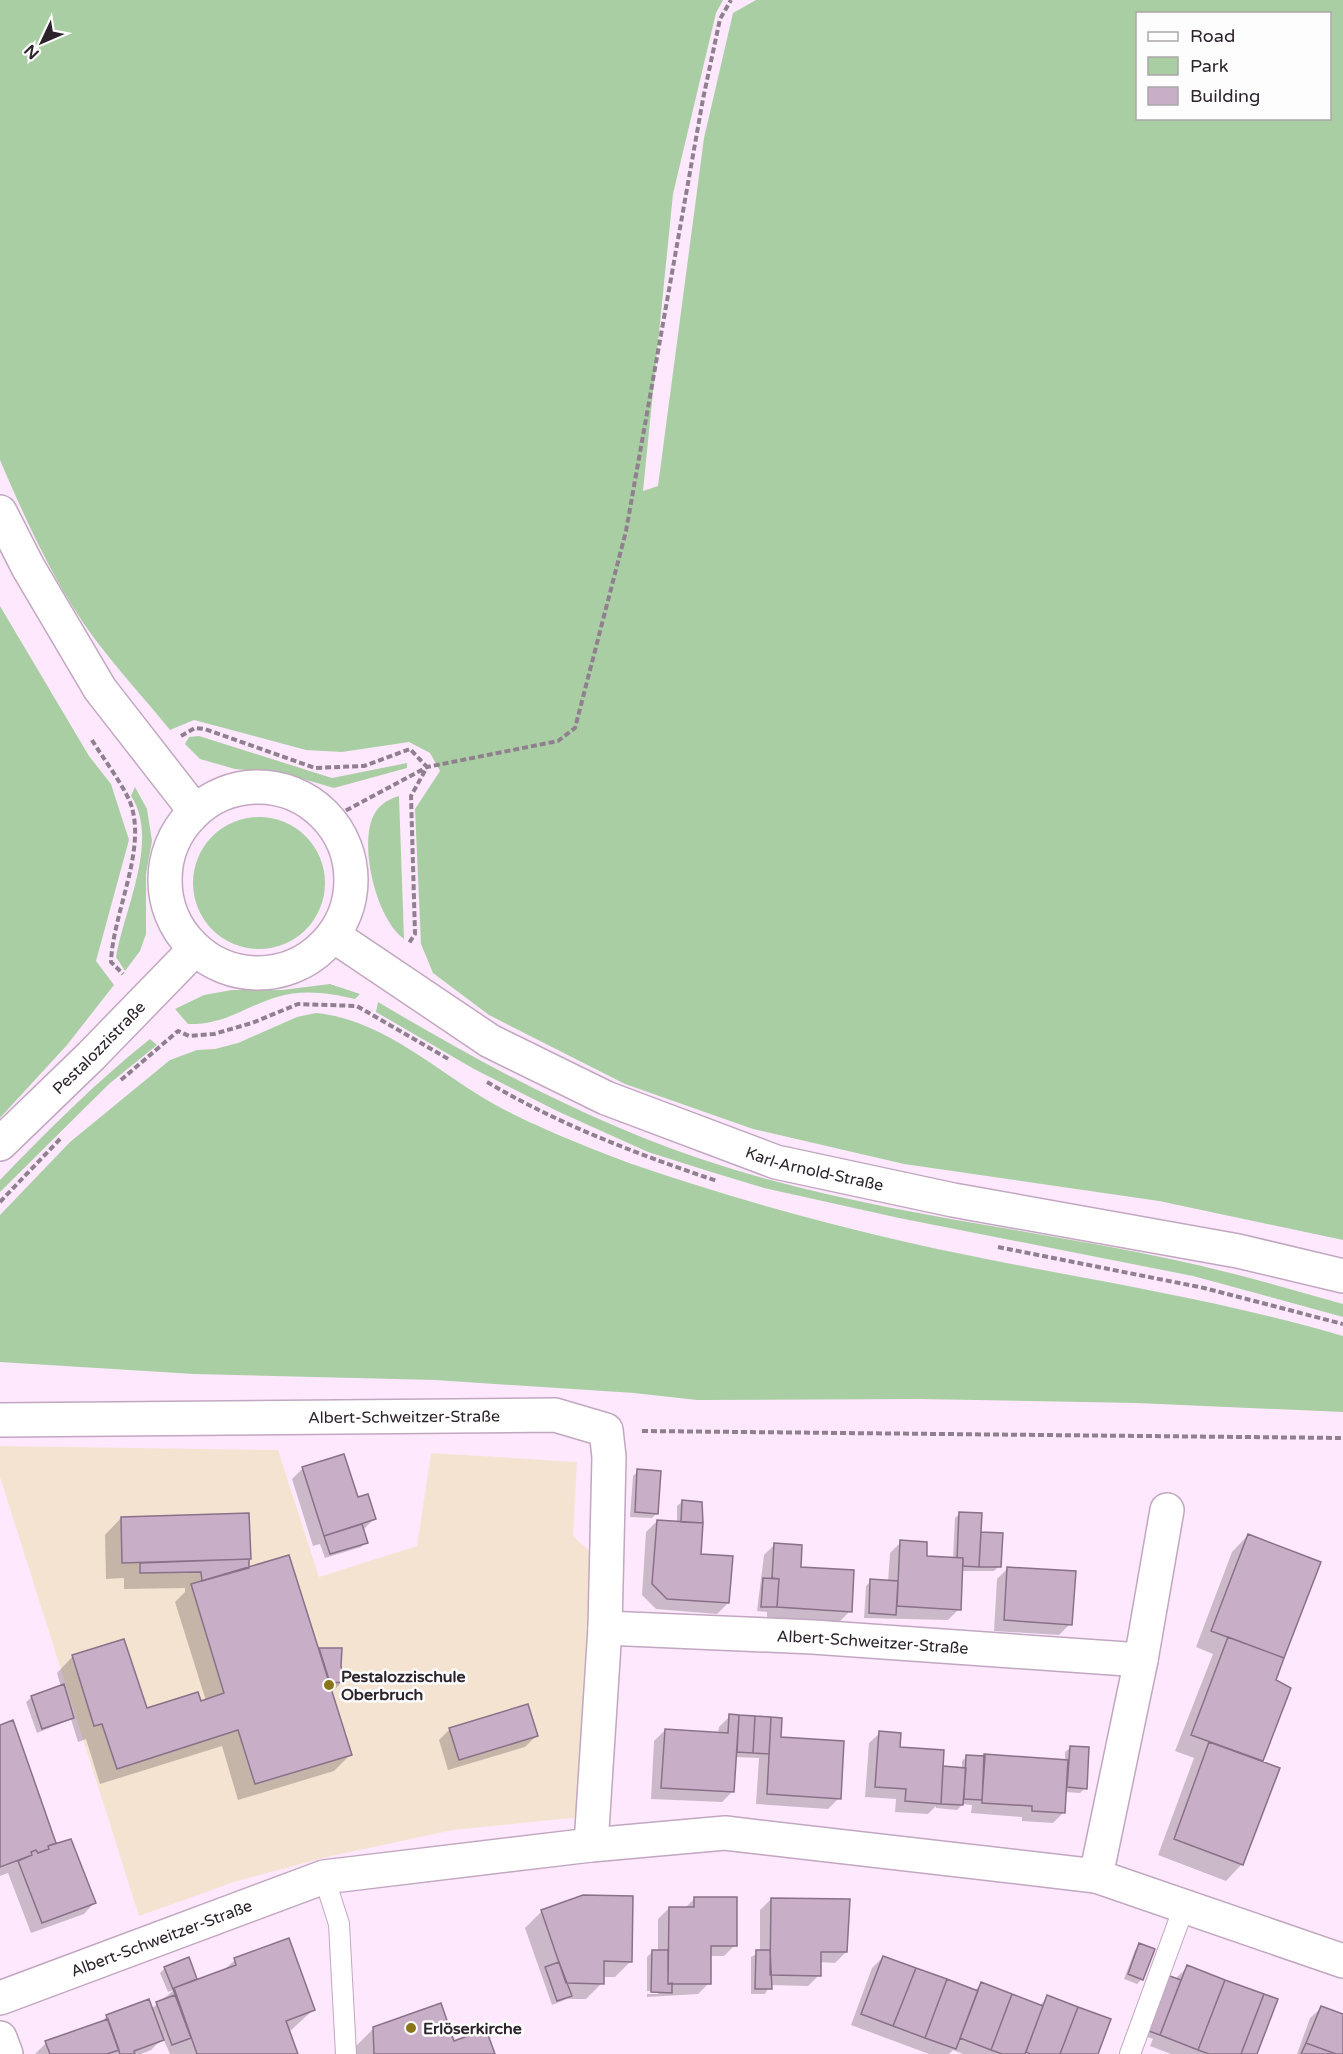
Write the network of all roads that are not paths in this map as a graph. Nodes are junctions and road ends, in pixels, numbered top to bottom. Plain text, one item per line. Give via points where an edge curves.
1 (0, 512) edge
2 (195, 811) junction
3 (334, 936) junction
4 (195, 949) junction
5 (0, 1144) edge
6 (1343, 1276) edge
7 (0, 1420) edge
8 (1167, 1510) dead end
9 (605, 1628) junction
10 (1141, 1660) junction
11 (591, 1845) junction
12 (1096, 1876) junction
13 (324, 1877) junction
14 (1184, 1906) junction
15 (1343, 1961) edge
16 (0, 1998) edge
17 (0, 2038) edge
18 (6, 2054) edge
19 (346, 2054) edge
20 (1130, 2054) edge

1 - 2 street via 100,689
2 - 3 street via 218,795 245,787 266,787 310,802 330,819 345,843 352,872 348,905
2 - 4 street via 181,826 165,866 169,908 179,930
3 - 4 street via 301,964 279,972 234,971
3 - 6 street, Karl-Arnold-Straße via 490,1041 606,1098 777,1162 953,1200 1238,1251
4 - 5 street, Pestalozzistraße
7 - 9 street, Albert-Schweitzer-Straße via 555,1415 606,1430 609,1457
8 - 10 street
9 - 10 street, Albert-Schweitzer-Straße via 813,1637
9 - 11 street
10 - 12 street
11 - 12 street, Albert-Schweitzer-Straße via 725,1833
11 - 13 street, Albert-Schweitzer-Straße
12 - 14 street, Albert-Schweitzer-Straße
13 - 16 street, Albert-Schweitzer-Straße
13 - 19 lane via 339,1924
14 - 15 street, Albert-Schweitzer-Straße
14 - 20 lane
17 - 18 street

